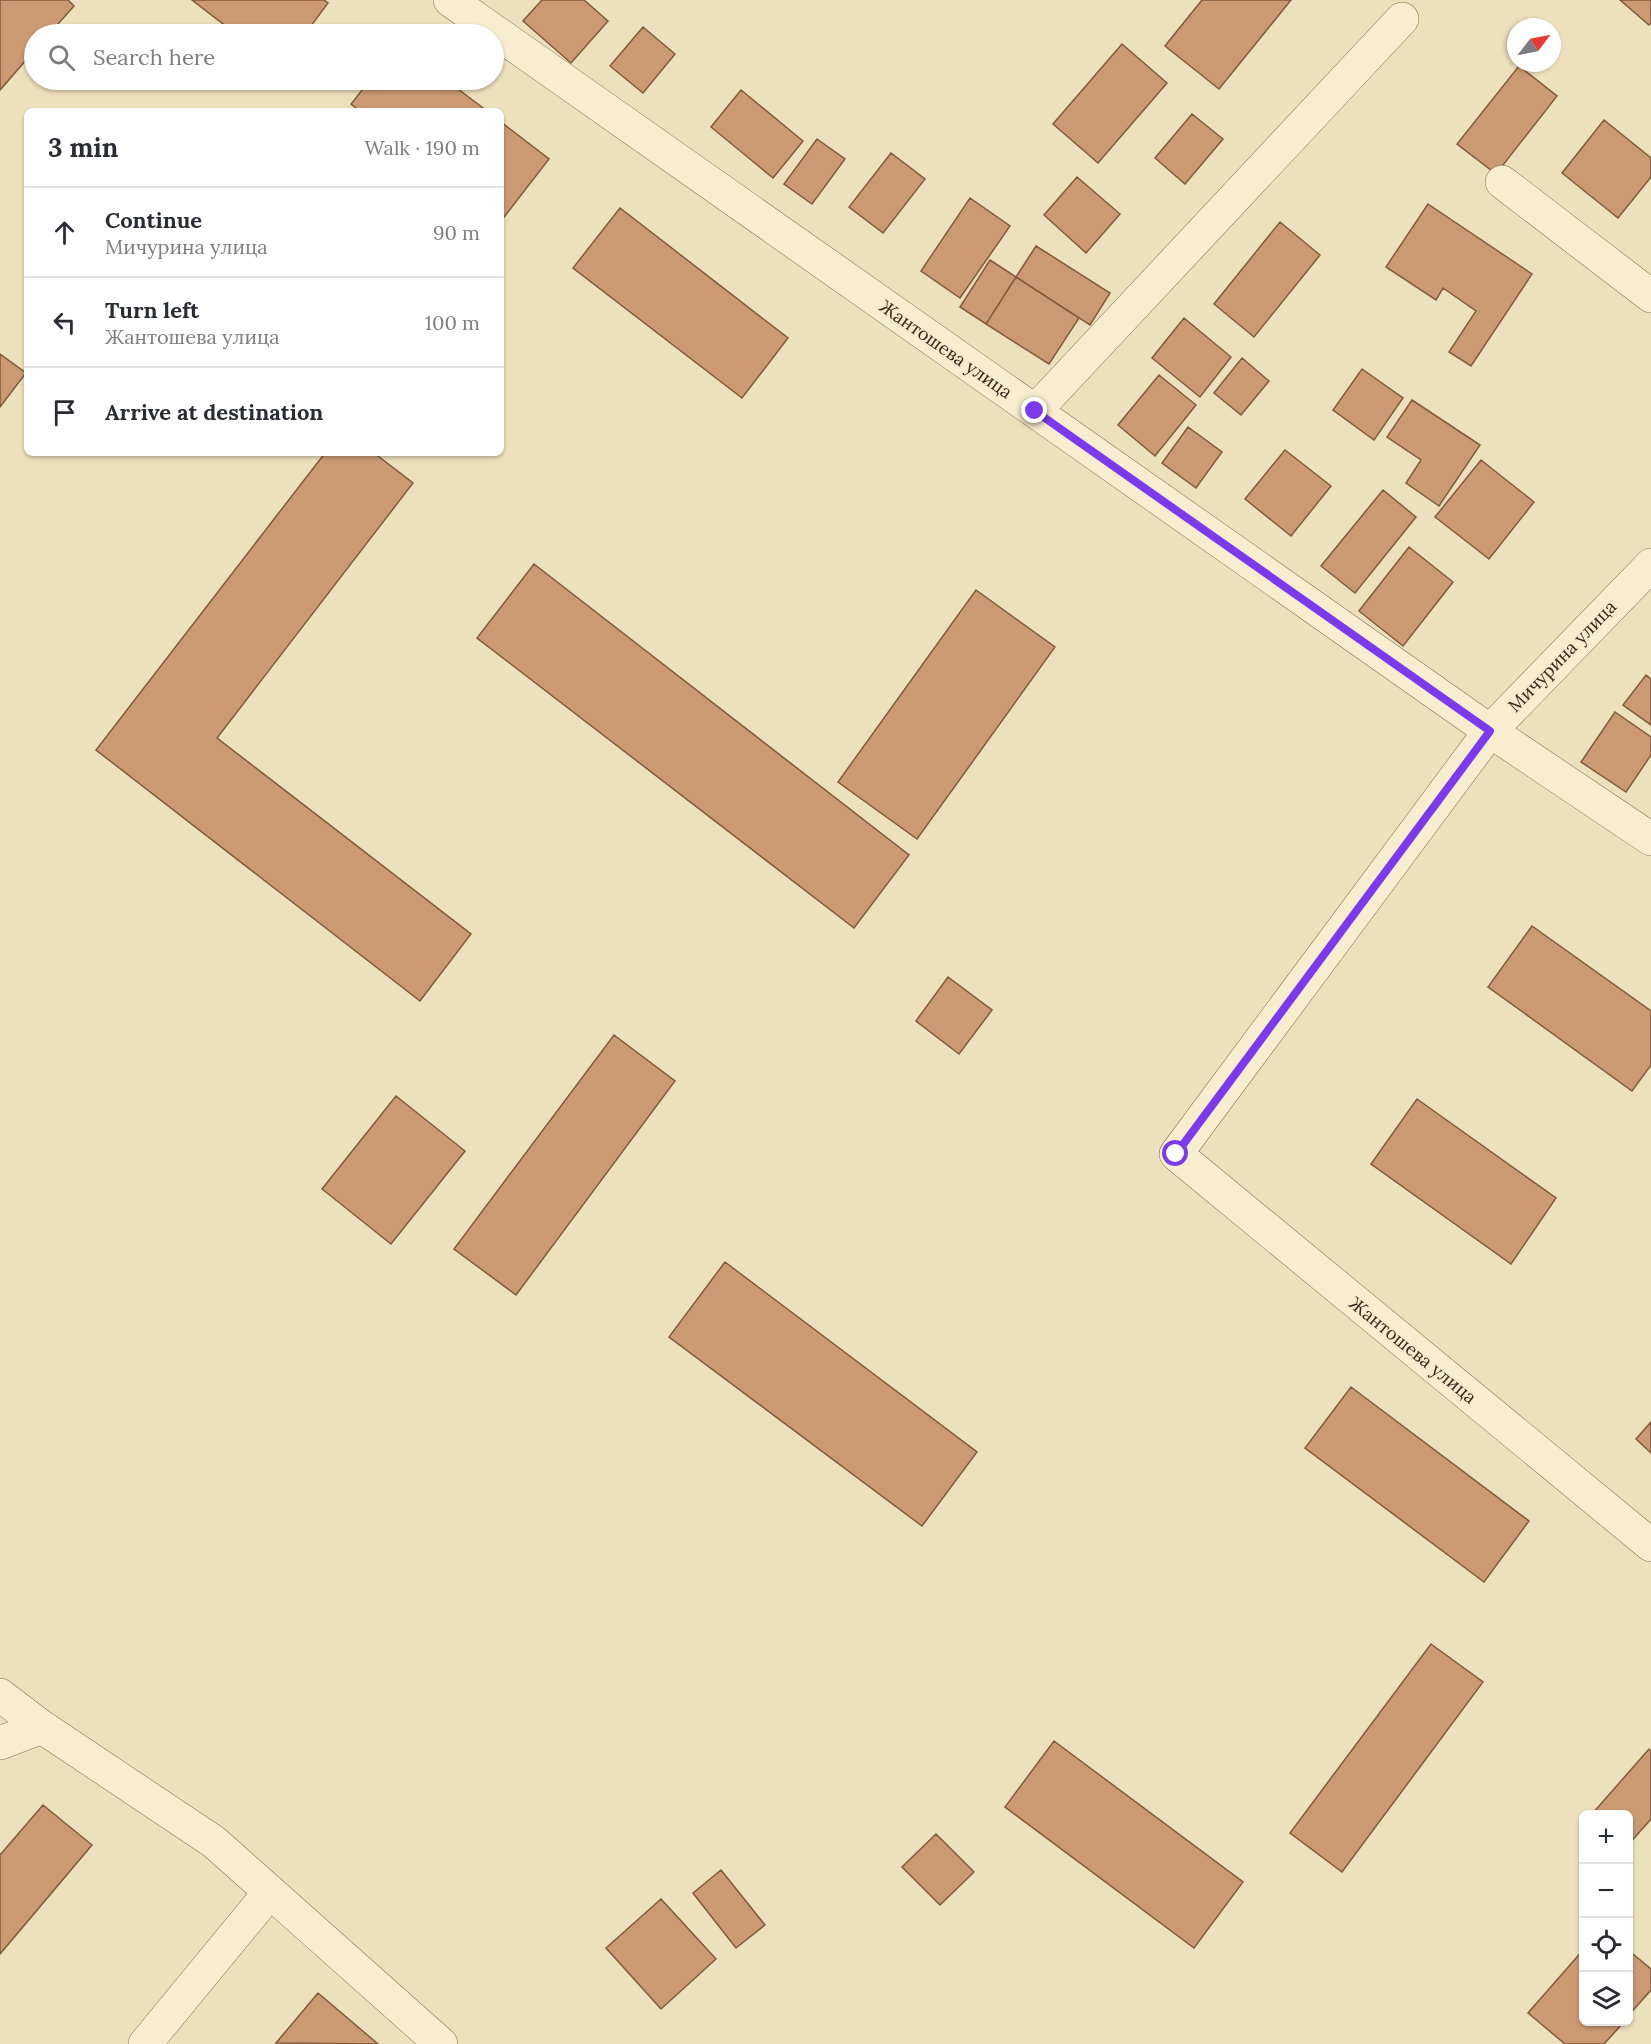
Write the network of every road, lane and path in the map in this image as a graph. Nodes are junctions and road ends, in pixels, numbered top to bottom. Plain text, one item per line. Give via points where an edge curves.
1 (450, 0) edge
2 (1402, 19) dead end
3 (484, 24) edge
4 (504, 38) edge
5 (1502, 182) dead end
6 (1651, 296) edge
7 (1035, 411) junction
8 (1651, 565) edge
9 (1490, 731) junction
10 (1651, 839) edge
11 (1176, 1154) joint
12 (1651, 1545) edge
13 (0, 1695) edge
14 (42, 1727) junction
15 (0, 1743) edge
16 (270, 1892) junction
17 (146, 2044) edge
18 (441, 2044) edge

1 - 3 street, Жантошева улица
2 - 7 street
4 - 7 street, Жантошева улица
5 - 6 street
7 - 9 street, Жантошева улица
8 - 9 street, Мичурина улица
9 - 10 street, Жантошева улица
9 - 11 street, Мичурина улица
11 - 12 street, Жантошева улица
13 - 14 street
14 - 15 street
14 - 16 street via 214,1842
16 - 17 street
16 - 18 street

